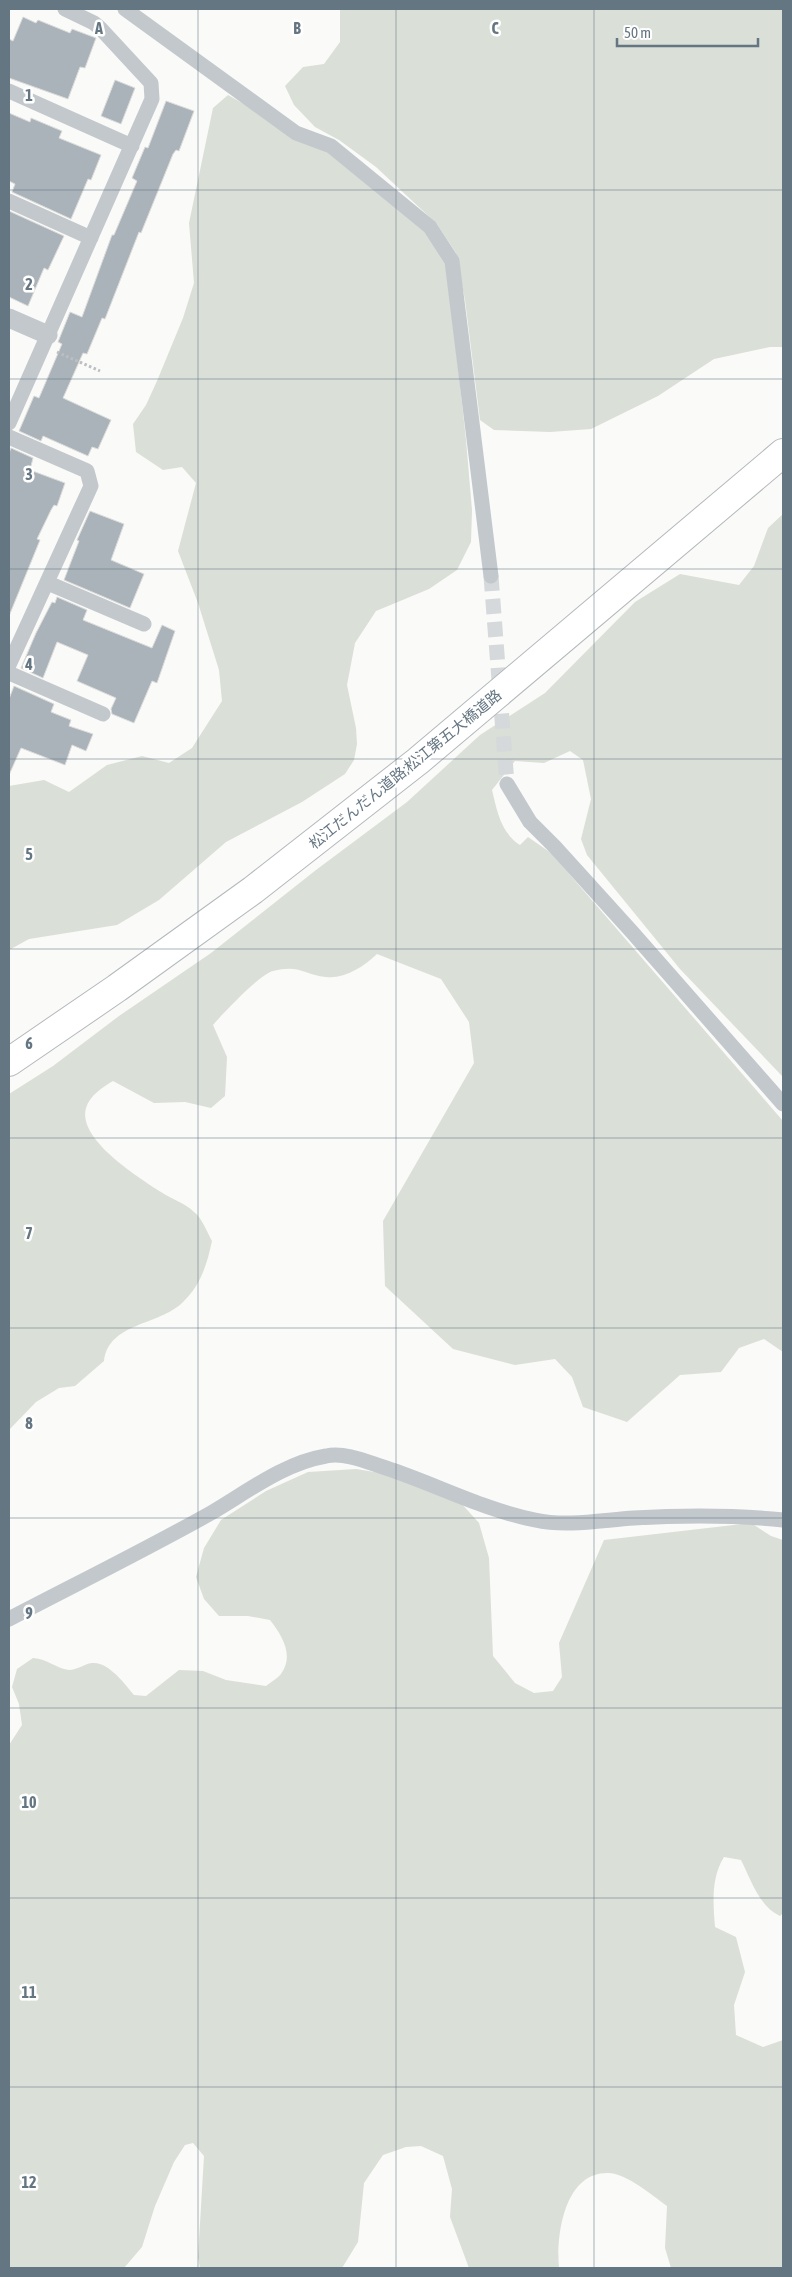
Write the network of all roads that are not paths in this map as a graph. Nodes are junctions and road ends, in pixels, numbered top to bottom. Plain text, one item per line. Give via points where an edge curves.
1 (66, 9) edge
2 (125, 9) edge
3 (9, 91) edge
4 (132, 146) junction
5 (9, 201) edge
6 (91, 238) junction
7 (9, 318) edge
8 (45, 341) junction
9 (9, 423) edge
10 (9, 437) edge
11 (783, 453) edge
12 (491, 576) tunnel mouth
13 (48, 583) junction
14 (144, 624) dead end
15 (9, 665) edge
16 (9, 673) edge
17 (103, 714) dead end
18 (507, 784) tunnel mouth
19 (9, 1062) edge
20 (783, 1104) edge
21 (783, 1520) edge
22 (9, 1619) edge

1 - 4 street via 94,22 151,82 152,99
2 - 12 street via 296,133 331,146 430,228 446,248 452,261
3 - 4 street
4 - 6 street
5 - 6 street
6 - 8 street
7 - 8 street
8 - 9 street
10 - 13 street via 87,471 91,486
11 - 19 highway, 松江だんだん道路;松江第五大橋道路 via 418,761 253,890
13 - 14 street
13 - 15 street
16 - 17 street
18 - 20 street via 530,822
21 - 22 street via 735,1515 563,1523 536,1521 386,1468 336,1454 308,1460 268,1479

